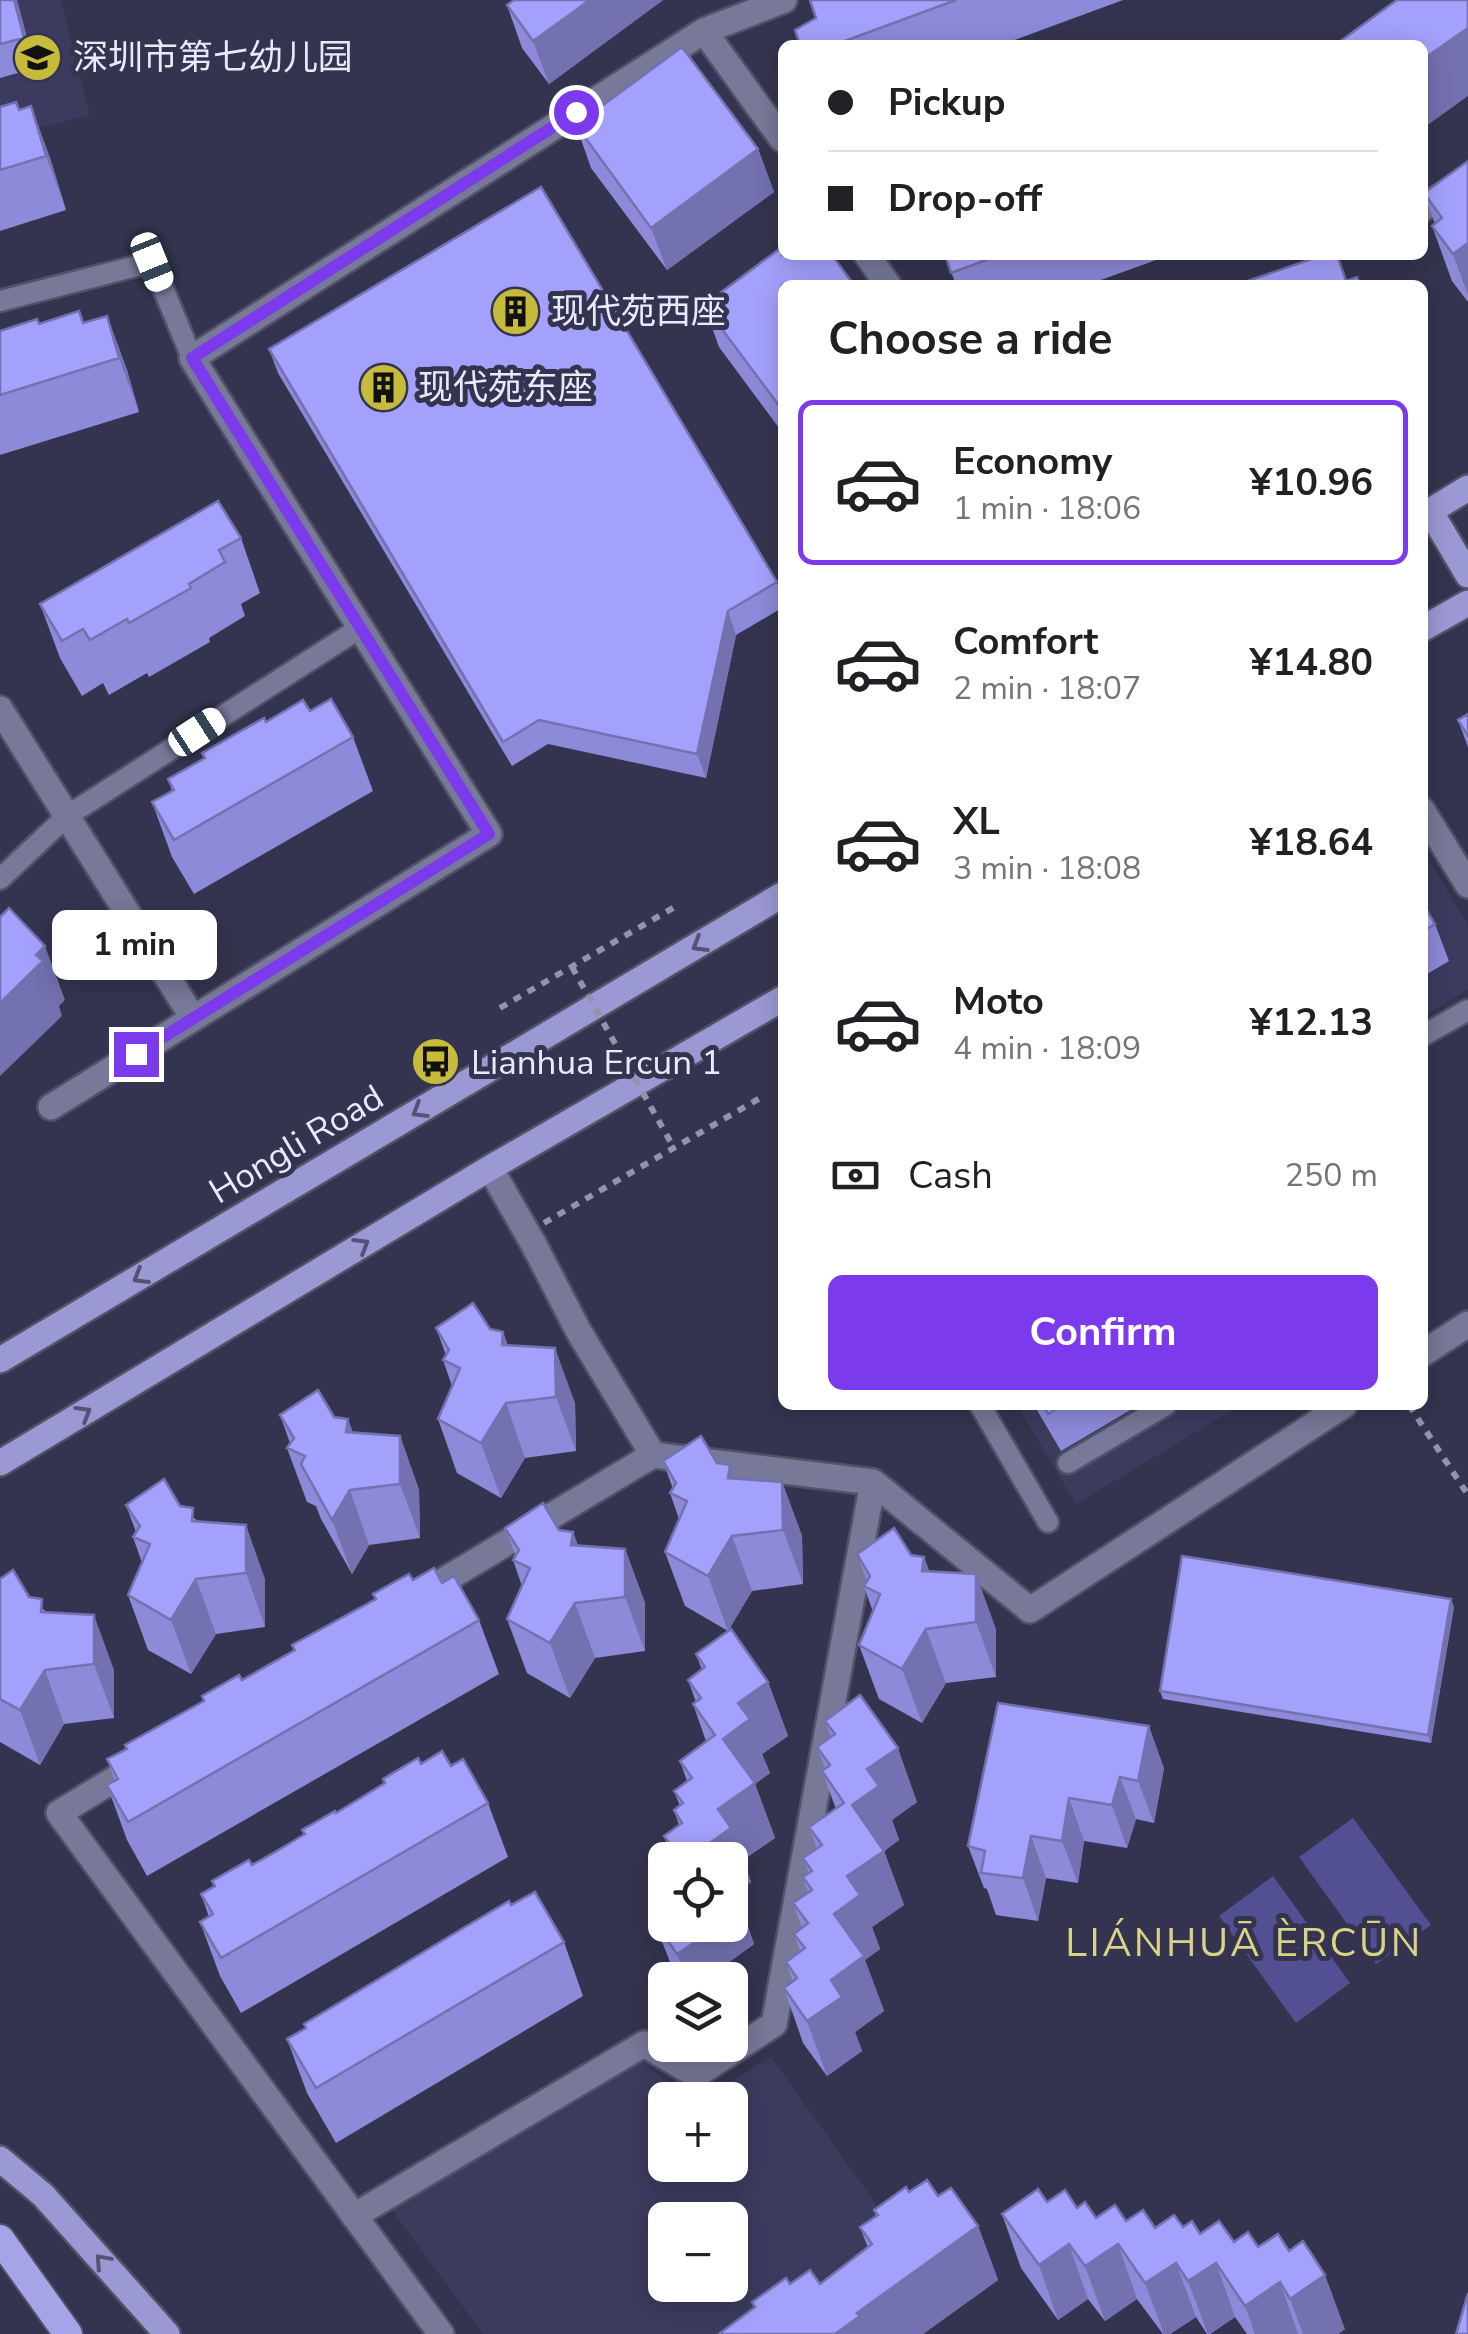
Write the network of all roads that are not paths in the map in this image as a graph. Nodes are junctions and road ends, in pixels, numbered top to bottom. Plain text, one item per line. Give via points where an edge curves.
1 (784, 0) edge
2 (704, 30) junction
3 (778, 133) edge
4 (1468, 179) edge
5 (1428, 205) edge
6 (0, 301) edge
7 (192, 358) junction
8 (1468, 488) edge
9 (1428, 512) edge
10 (1428, 516) edge
11 (1468, 575) edge
12 (1468, 603) edge
13 (1428, 626) edge
14 (360, 628) junction
15 (0, 709) edge
16 (67, 816) junction
17 (1428, 820) edge
18 (0, 880) edge
19 (1468, 884) edge
20 (778, 897) edge
21 (778, 1000) edge
22 (1468, 1010) edge
23 (193, 1018) junction
24 (1428, 1033) edge
25 (52, 1106) dead end
26 (490, 1168) junction
27 (1468, 1324) edge
28 (1428, 1350) edge
29 (0, 1360) edge
30 (983, 1410) edge
31 (1157, 1410) edge
32 (1336, 1410) edge
33 (653, 1455) junction
34 (0, 1462) edge
35 (1068, 1462) dead end
36 (873, 1482) junction
37 (923, 1522) dead end
38 (1048, 1522) dead end
39 (398, 1608) edge
40 (161, 1752) edge
41 (0, 2158) edge
42 (354, 2216) junction
43 (0, 2239) edge
44 (68, 2334) edge
45 (166, 2334) edge
46 (441, 2334) edge

1 - 2 street
2 - 3 street
2 - 7 street
4 - 5 street
6 - 7 lane via 152,262
7 - 14 street
8 - 9 main road
10 - 11 main road
12 - 13 main road
14 - 16 lane
14 - 23 street via 489,834
15 - 16 street
16 - 18 lane
16 - 23 street
17 - 19 street
20 -> 29 main road, Hongli Road
21 - 26 main road
22 - 24 lane
23 - 25 street
26 - 33 street
34 -> 26 main road
27 - 28 street
30 - 38 lane
31 - 35 lane
32 - 36 street via 1030,1610
33 - 36 street
33 - 39 street
36 - 37 street
36 - 42 street via 774,2024 696,2075 644,2044
40 - 42 street via 59,1813
45 -> 41 main road via 43,2195
42 - 46 street
43 - 44 highway

